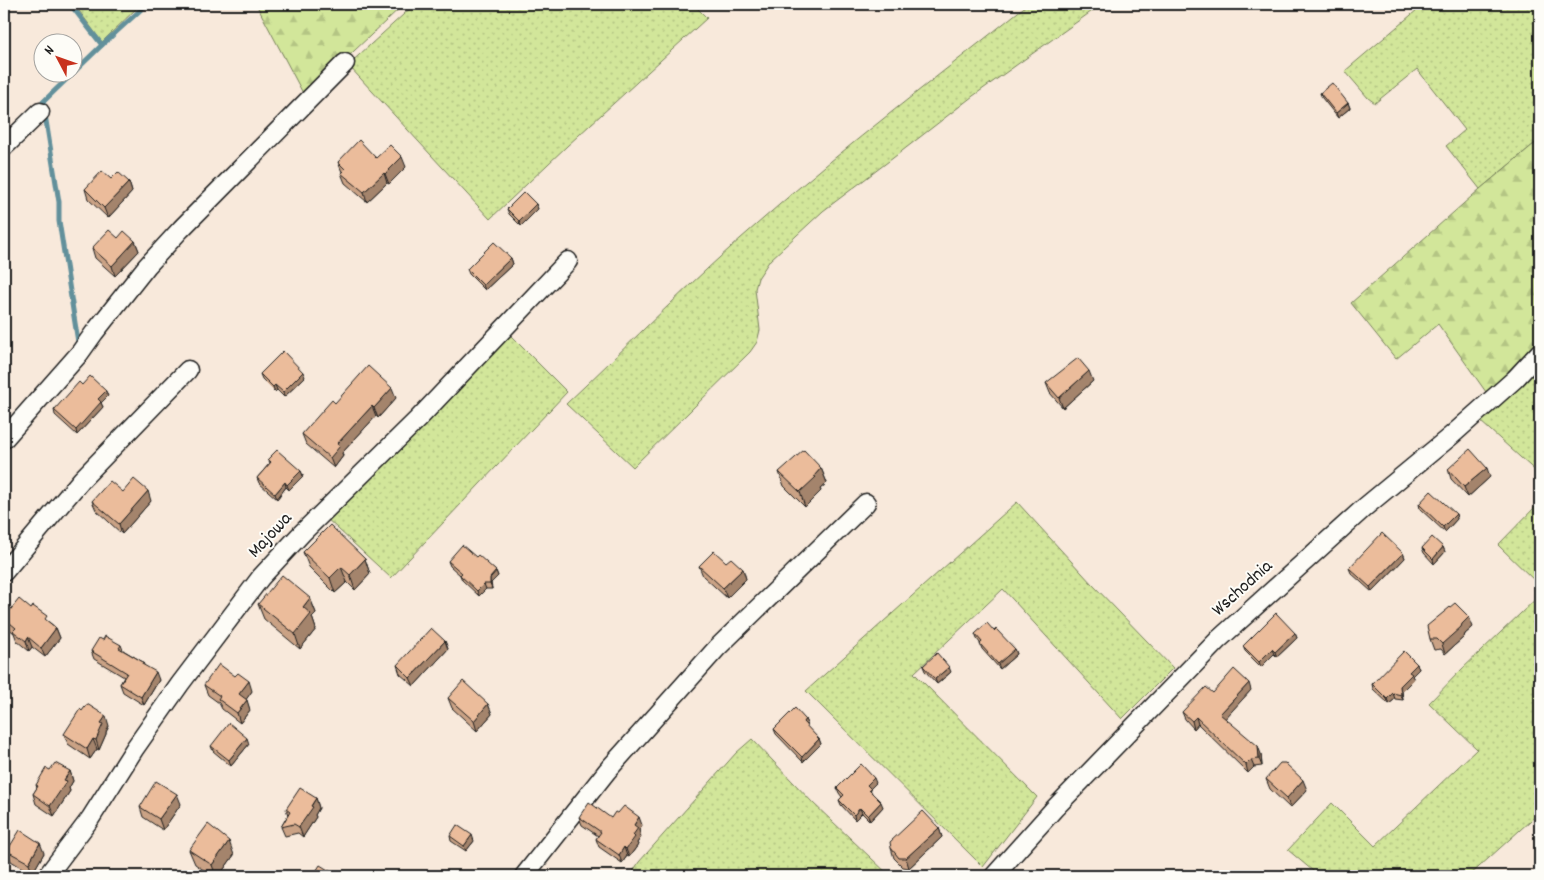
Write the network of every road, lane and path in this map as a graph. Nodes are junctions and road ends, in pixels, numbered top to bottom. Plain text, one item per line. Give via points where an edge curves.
1 (345, 63) dead end
2 (40, 112) dead end
3 (4, 147) edge
4 (568, 261) dead end
5 (1540, 352) edge
6 (188, 370) dead end
7 (4, 439) edge
8 (866, 503) dead end
9 (4, 572) edge
10 (48, 876) edge
11 (524, 876) edge
12 (994, 876) edge

1 - 7 street via 147,266 79,354
2 - 3 street
4 - 10 street, Majowa via 418,419 261,577 180,684
5 - 12 street, Wschodnia via 1515,379 1365,507 1218,640 1054,809
6 - 9 street via 82,479
8 - 11 street via 717,648 607,771

